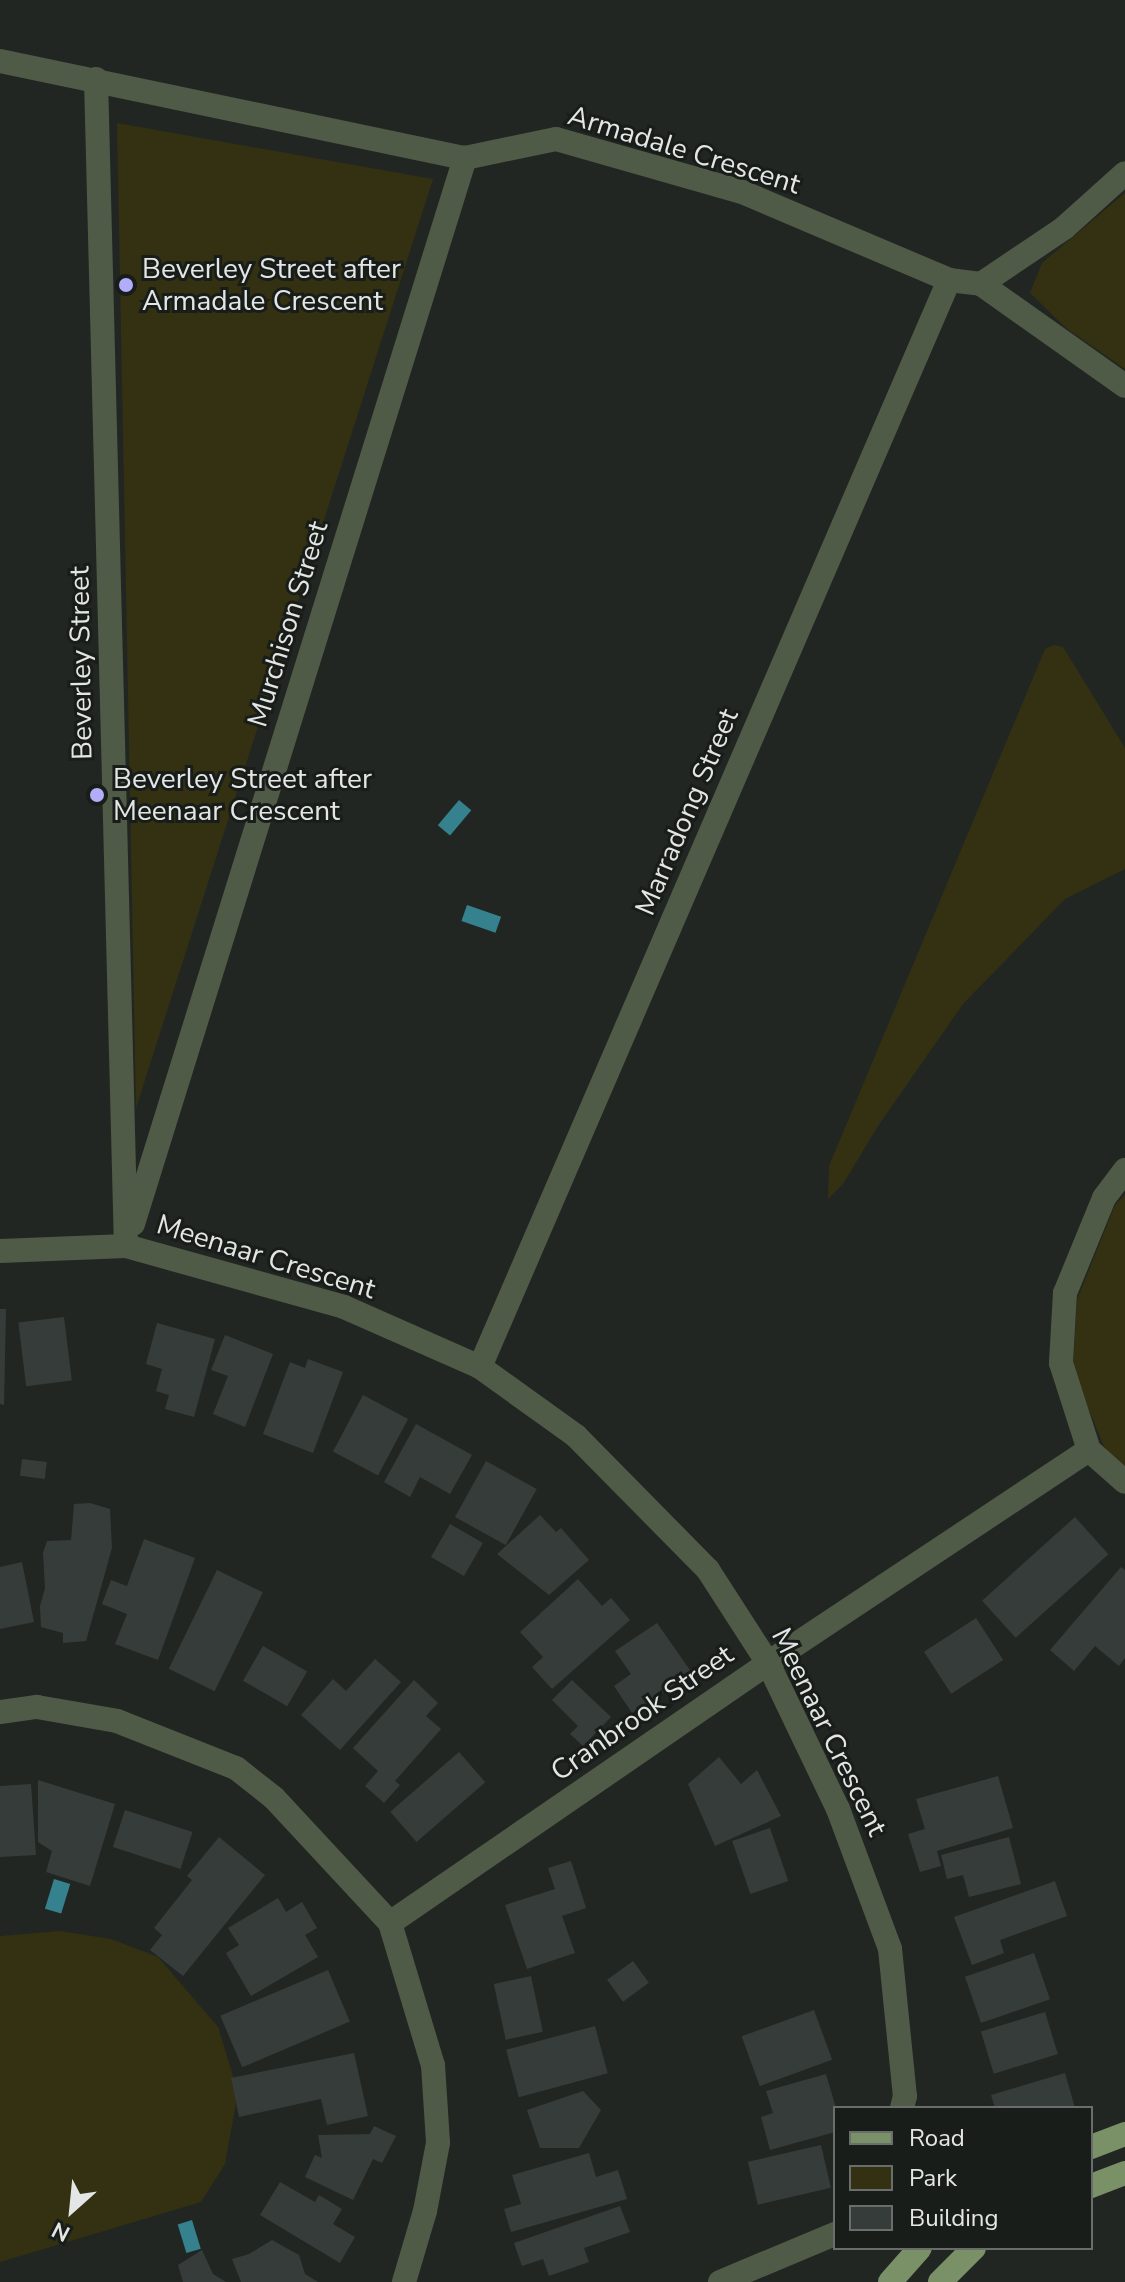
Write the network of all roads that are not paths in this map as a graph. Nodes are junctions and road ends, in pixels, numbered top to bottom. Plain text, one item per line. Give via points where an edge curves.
1 (0, 61) edge
2 (96, 79) junction
3 (465, 158) junction
4 (1125, 173) edge
5 (949, 280) junction
6 (981, 284) junction
7 (1125, 386) edge
8 (1125, 1170) edge
9 (126, 1246) junction
10 (0, 1251) edge
11 (480, 1367) junction
12 (1089, 1450) junction
13 (1125, 1482) edge
14 (768, 1663) junction
15 (0, 1712) edge
16 (390, 1923) junction
17 (902, 2106) edge
18 (1125, 2134) edge
19 (1093, 2146) edge
20 (1125, 2173) edge
21 (1093, 2185) edge
22 (833, 2235) edge
23 (918, 2250) edge
24 (972, 2250) edge
25 (404, 2282) edge
26 (720, 2282) edge
27 (890, 2282) edge
28 (940, 2282) edge

1 - 2 street, Armadale Crescent
2 - 3 street, Armadale Crescent
2 - 9 street, Beverley Street
3 - 5 street, Armadale Crescent via 556,139 742,192
3 - 9 street, Murchison Street
4 - 6 street via 1064,228
5 - 6 street, Armadale Crescent
5 - 11 street, Marradong Street
6 - 7 street, Armadale Crescent
8 - 12 street via 1104,1198 1065,1293 1061,1363
9 - 10 street, Meenaar Crescent
9 - 11 street, Meenaar Crescent via 344,1307
11 - 14 street, Meenaar Crescent via 576,1436 660,1519 708,1570
12 - 13 street
12 - 14 street, Cranbrook Street
14 - 16 street, Cranbrook Street
14 - 17 street, Meenaar Crescent via 838,1809 890,1949
15 - 16 street via 37,1707 117,1721 236,1768 274,1798
16 - 25 street via 433,2065 438,2143
18 - 19 main road
20 - 21 main road
22 - 26 street
23 - 27 main road
24 - 28 main road

